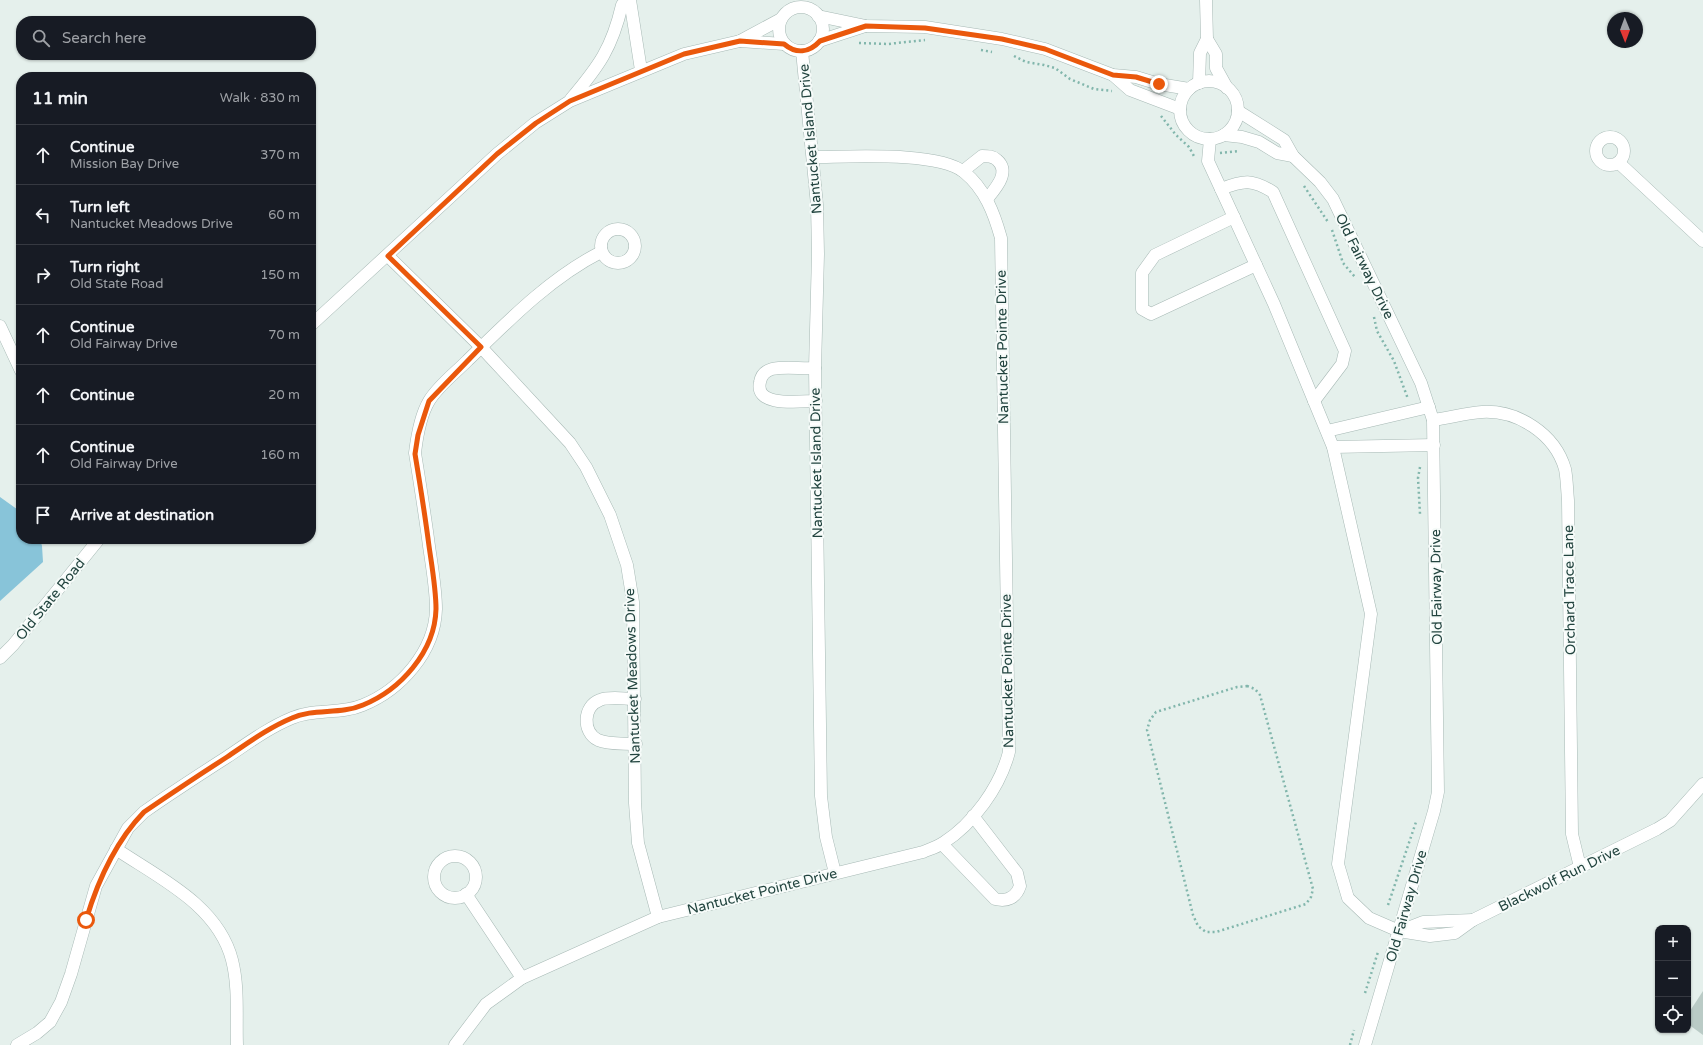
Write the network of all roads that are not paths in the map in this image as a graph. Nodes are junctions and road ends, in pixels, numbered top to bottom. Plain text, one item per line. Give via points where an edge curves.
1 (626, 0) edge
2 (630, 0) edge
3 (1206, 0) edge
4 (796, 4) edge
5 (818, 16) junction
6 (781, 19) junction
7 (866, 26) junction
8 (1207, 39) junction
9 (740, 41) junction
10 (820, 41) junction
11 (784, 44) junction
12 (802, 51) junction
13 (641, 70) junction
14 (1113, 75) junction
15 (1194, 86) junction
16 (1228, 88) junction
17 (570, 101) junction
18 (1180, 109) junction
19 (1238, 111) junction
20 (1224, 136) junction
21 (1210, 139) junction
22 (1293, 156) junction
23 (813, 157) junction
24 (1619, 162) dead end
25 (963, 171) junction
26 (1221, 189) junction
27 (987, 199) junction
28 (1234, 217) junction
29 (1703, 241) edge
30 (601, 252) dead end
31 (388, 256) junction
32 (1256, 265) junction
33 (316, 321) edge
34 (0, 326) edge
35 (481, 347) junction
36 (16, 360) edge
37 (815, 368) junction
38 (816, 401) junction
39 (1314, 401) junction
40 (1429, 406) junction
41 (1433, 420) junction
42 (1327, 431) junction
43 (1434, 445) junction
44 (1333, 447) junction
45 (95, 544) edge
46 (0, 658) edge
47 (635, 699) junction
48 (636, 744) junction
49 (1703, 784) edge
50 (973, 816) junction
51 (942, 844) junction
52 (116, 849) junction
53 (1580, 867) junction
54 (835, 873) junction
55 (466, 894) dead end
56 (658, 917) junction
57 (1399, 931) junction
58 (522, 978) junction
59 (17, 1045) edge
60 (237, 1045) edge
61 (455, 1045) edge
62 (1366, 1045) edge

1 - 17 street via 622,5 611,44 595,71
2 - 13 street
3 - 8 street
4 - 5 street via 811,9
4 - 6 street
5 - 7 street
5 - 10 street via 821,20
6 - 9 street
6 - 11 street via 779,32
7 - 10 street
7 - 14 street via 925,28 1002,39 1045,49
8 - 15 street via 1200,53
8 - 16 street via 1216,54 1216,68
9 - 11 street
9 - 13 street via 684,54
10 - 12 street
11 - 12 street
12 - 23 street, Nantucket Island Drive
13 - 17 street
14 - 15 street via 1136,77 1159,84
14 - 18 street via 1130,90
15 - 16 street via 1211,81
15 - 18 street via 1182,98
16 - 19 street via 1235,98
17 - 31 street via 536,123 497,154
18 - 21 street via 1181,119 1186,128 1194,135
19 - 20 street via 1232,129
19 - 22 street, Old Fairway Drive via 1284,140
20 - 21 street
20 - 22 street, Old Fairway Drive via 1242,137 1259,142 1278,153
21 - 26 street via 1208,161
22 - 40 street, Old Fairway Drive via 1320,182 1333,199 1421,383
23 - 25 street, Nantucket Pointe Drive via 917,158 942,162
23 - 37 street, Nantucket Island Drive via 818,254
24 - 29 street
25 - 27 street, Nantucket Pointe Drive
25 - 27 street via 982,156 993,157 1000,163 1001,180
26 - 28 street
26 - 39 street via 1238,182 1248,182 1261,185 1273,192 1342,344 1345,351 1342,364
27 - 50 street, Nantucket Pointe Drive via 1001,238 1009,752 1000,778
28 - 32 street
28 - 32 street via 1154,255 1142,273 1142,309 1151,314
30 - 35 street via 581,262 554,282
31 - 33 street
31 - 35 street, Nantucket Meadows Drive
32 - 39 street
34 - 36 street
35 - 47 street, Nantucket Meadows Drive via 570,443 586,467 610,515 627,565 633,602
35 - 52 street via 429,401 418,435 415,454 433,572 436,610 431,634 422,654 388,693 362,706 341,712 319,712 293,717 267,730 144,812 128,828
37 - 38 street, Nantucket Island Drive
37 - 38 street via 770,370 759,384 763,395 772,401
38 - 54 street, Nantucket Island Drive via 821,796 826,837
39 - 42 street
40 - 41 street, Old Fairway Drive
40 - 42 street
41 - 43 street, Old Fairway Drive
41 - 53 street, Orchard Trace Lane via 1482,412 1514,416 1539,431 1559,455 1565,469 1568,500 1572,834
42 - 44 street
43 - 44 street
43 - 57 street, Old Fairway Drive via 1438,792
44 - 57 street, Blackwolf Run Drive via 1371,614 1338,864 1348,898 1369,918
45 - 46 street, Old State Road
47 - 48 street, Nantucket Meadows Drive
47 - 48 street via 600,700 589,710 586,720 587,727 596,739
48 - 56 street, Nantucket Meadows Drive via 635,803 638,843
49 - 53 street, Blackwolf Run Drive via 1670,821
50 - 51 street, Nantucket Pointe Drive
50 - 51 street via 1017,873 1020,886 1014,896 1001,901 990,896
51 - 54 street, Nantucket Pointe Drive via 923,852
52 - 59 street via 96,886 61,1002 50,1022
52 - 60 street via 192,899 218,927 232,960 236,982
53 - 57 street, Blackwolf Run Drive via 1473,920 1455,933 1430,936
54 - 56 street, Nantucket Pointe Drive
55 - 58 street
56 - 58 street, Nantucket Pointe Drive
57 - 62 street, Old Fairway Drive
58 - 61 street, Nantucket Pointe Drive via 486,1004

